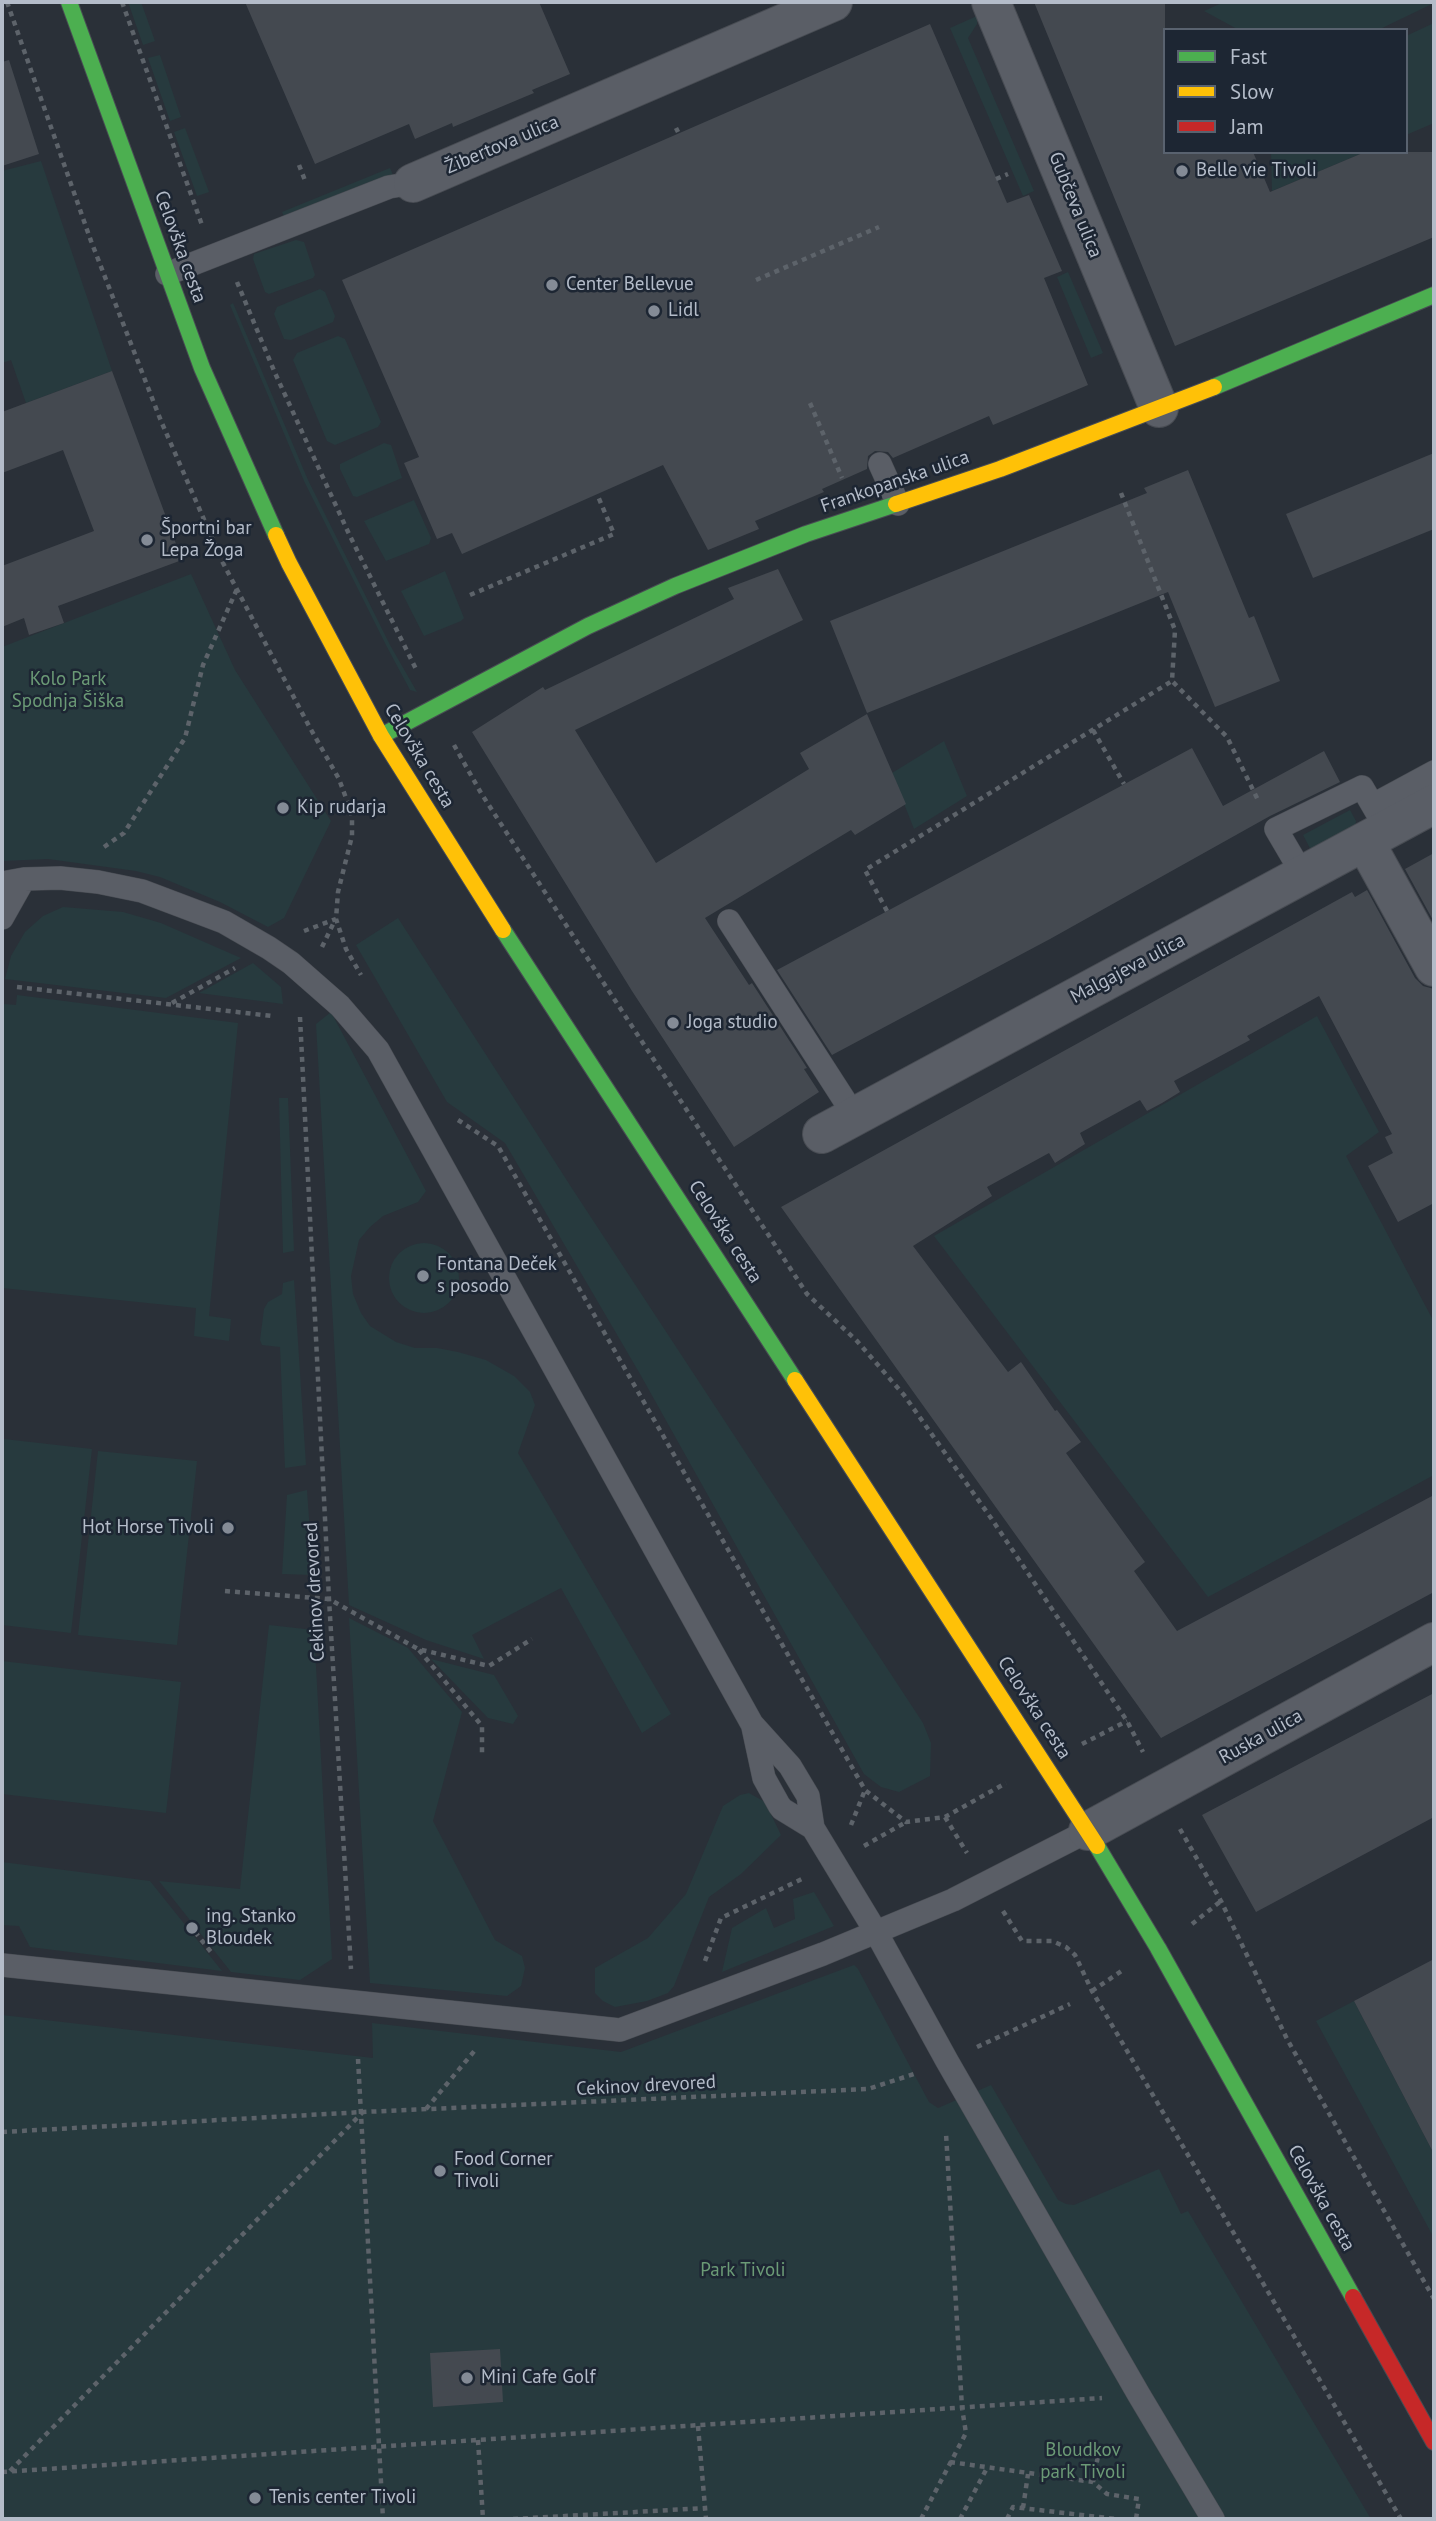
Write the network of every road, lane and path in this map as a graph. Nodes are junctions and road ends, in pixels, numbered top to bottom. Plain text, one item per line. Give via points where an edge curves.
1 (7, 2) edge
2 (69, 2) edge
3 (122, 2) edge
4 (833, 2) edge
5 (991, 2) edge
6 (299, 164) dead end
7 (1008, 174) dead end
8 (996, 179) dead end
9 (414, 183) joint
10 (309, 190) dead end
11 (879, 227) dead end
12 (221, 254) junction
13 (167, 274) junction
14 (756, 280) dead end
15 (1434, 295) edge
16 (810, 403) dead end
17 (1159, 408) junction
18 (880, 464) dead end
19 (847, 489) dead end
20 (1121, 493) dead end
21 (597, 494) dead end
22 (898, 504) junction
23 (237, 589) junction
24 (470, 595) dead end
25 (418, 673) dead end
26 (1172, 681) junction
27 (1093, 730) junction
28 (381, 736) junction
29 (452, 742) dead end
30 (1434, 772) edge
31 (1124, 784) dead end
32 (1434, 804) edge
33 (1264, 810) dead end
34 (1375, 826) junction
35 (1303, 875) junction
36 (60, 878) junction
37 (13, 881) edge
38 (887, 911) dead end
39 (2, 918) edge
40 (729, 921) dead end
41 (1434, 967) edge
42 (365, 984) dead end
43 (17, 987) dead end
44 (300, 1012) dead end
45 (272, 1016) dead end
46 (451, 1116) dead end
47 (838, 1124) joint
48 (925, 1425) junction
49 (918, 1430) dead end
50 (225, 1591) dead end
51 (330, 1600) junction
52 (533, 1639) dead end
53 (1434, 1642) edge
54 (418, 1649) junction
55 (1127, 1721) junction
56 (1099, 1735) dead end
57 (1144, 1753) dead end
58 (482, 1756) dead end
59 (962, 1806) dead end
60 (945, 1817) junction
61 (906, 1822) junction
62 (1178, 1826) dead end
63 (951, 1827) dead end
64 (1088, 1831) junction
65 (834, 1863) junction
66 (1221, 1901) junction
67 (1192, 1924) dead end
68 (1016, 1931) dead end
69 (876, 1932) junction
70 (2, 1965) edge
71 (1112, 1977) dead end
72 (352, 1979) dead end
73 (1092, 1991) junction
74 (695, 2003) junction
75 (1070, 2004) dead end
76 (502, 2018) junction
77 (358, 2059) dead end
78 (937, 2066) junction
79 (425, 2110) junction
80 (363, 2112) junction
81 (946, 2130) dead end
82 (2, 2132) edge
83 (1434, 2299) edge
84 (1139, 2395) junction
85 (962, 2408) junction
86 (698, 2426) junction
87 (478, 2440) junction
88 (1434, 2442) edge
89 (379, 2447) junction
90 (1118, 2450) dead end
91 (950, 2462) junction
92 (987, 2468) junction
93 (2, 2472) edge
94 (10, 2472) junction
95 (1028, 2474) junction
96 (1093, 2482) junction
97 (705, 2508) junction
98 (1023, 2508) junction
99 (383, 2519) edge
100 (483, 2519) edge
101 (513, 2519) edge
102 (706, 2519) edge
103 (921, 2519) edge
104 (960, 2519) edge
105 (1007, 2519) edge
106 (1116, 2519) edge
107 (1136, 2519) edge
108 (1213, 2519) edge
109 (1401, 2519) edge

1 - 23 path via 91,242 161,421
2 - 13 main road, Celovška cesta
3 - 12 path, Celovška cesta via 206,237
4 - 9 street, Žibertova ulica
5 - 17 street, Gubčeva ulica
6 - 10 path
7 - 8 path
9 - 12 lane, Žibertova ulica via 389,187
11 - 14 path
12 - 13 lane, Žibertova ulica
12 - 25 path, Celovška cesta via 244,294 281,386
13 - 28 main road, Celovška cesta via 202,368 289,563
15 - 17 main road, Frankopanska ulica
16 - 19 path
17 - 22 main road, Frankopanska ulica
18 - 22 lane
20 - 26 path via 1175,630
21 - 24 path via 614,534
22 - 28 main road, Frankopanska ulica via 806,534 675,586 587,626
23 - 36 path via 203,665 185,738 124,833
23 - 42 path via 339,779 352,816 336,919
26 - 27 path
26 - 33 path via 1227,737
27 - 31 path
27 - 38 path via 865,870
28 - 64 main road, Celovška cesta
29 - 48 path, Celovška cesta via 588,960 807,1294 857,1341
30 - 34 lane
32 - 34 street, Malgajeva ulica
34 - 35 street, Malgajeva ulica
34 - 35 lane via 1362,787 1276,829
34 - 41 street
35 - 47 street, Malgajeva ulica
36 - 37 lane
36 - 65 lane via 142,891 223,922 270,948 310,980 378,1050 752,1724 790,1766 808,1796 813,1828
37 - 39 lane
40 - 47 lane
43 - 45 path
44 - 51 path, Cekinov drevored
46 - 61 path via 498,1146 865,1790
48 - 49 path
48 - 55 path, Celovška cesta
50 - 51 path
51 - 54 path
51 - 72 path, Cekinov drevored
52 - 54 path via 489,1666
53 - 64 street, Ruska ulica
54 - 58 path via 482,1726
55 - 56 path
55 - 57 path, Celovška cesta
59 - 60 path
60 - 61 path
60 - 63 path
61 - 65 path
62 - 66 path
64 - 69 lane via 953,1900
64 - 88 main road, Celovška cesta
65 - 69 lane
65 - 74 path via 721,1918
66 - 67 path
66 - 83 path via 1287,2039
68 - 73 path via 1022,1941 1052,1941 1066,1947 1075,1955
69 - 74 lane
69 - 78 lane
70 - 76 lane
71 - 73 path
73 - 109 path
74 - 76 lane via 620,2030
75 - 78 path, Cekinov drevored
76 - 79 path
77 - 80 path
78 - 79 path, Cekinov drevored via 868,2090
78 - 84 lane
79 - 80 path, Cekinov drevored
80 - 82 path, Cekinov drevored
80 - 89 path
80 - 94 path
81 - 85 path
84 - 85 path
84 - 108 lane
85 - 86 path
85 - 91 path via 966,2433
86 - 87 path
86 - 97 path
87 - 89 path
87 - 100 path
89 - 94 path
89 - 99 path
90 - 96 path via 1098,2456
91 - 92 path
91 - 103 path
92 - 95 path
92 - 104 path
93 - 94 path
95 - 96 path
95 - 98 path
96 - 107 path via 1107,2494 1139,2499
97 - 101 path
97 - 102 path
98 - 105 path via 1013,2507
98 - 106 path

